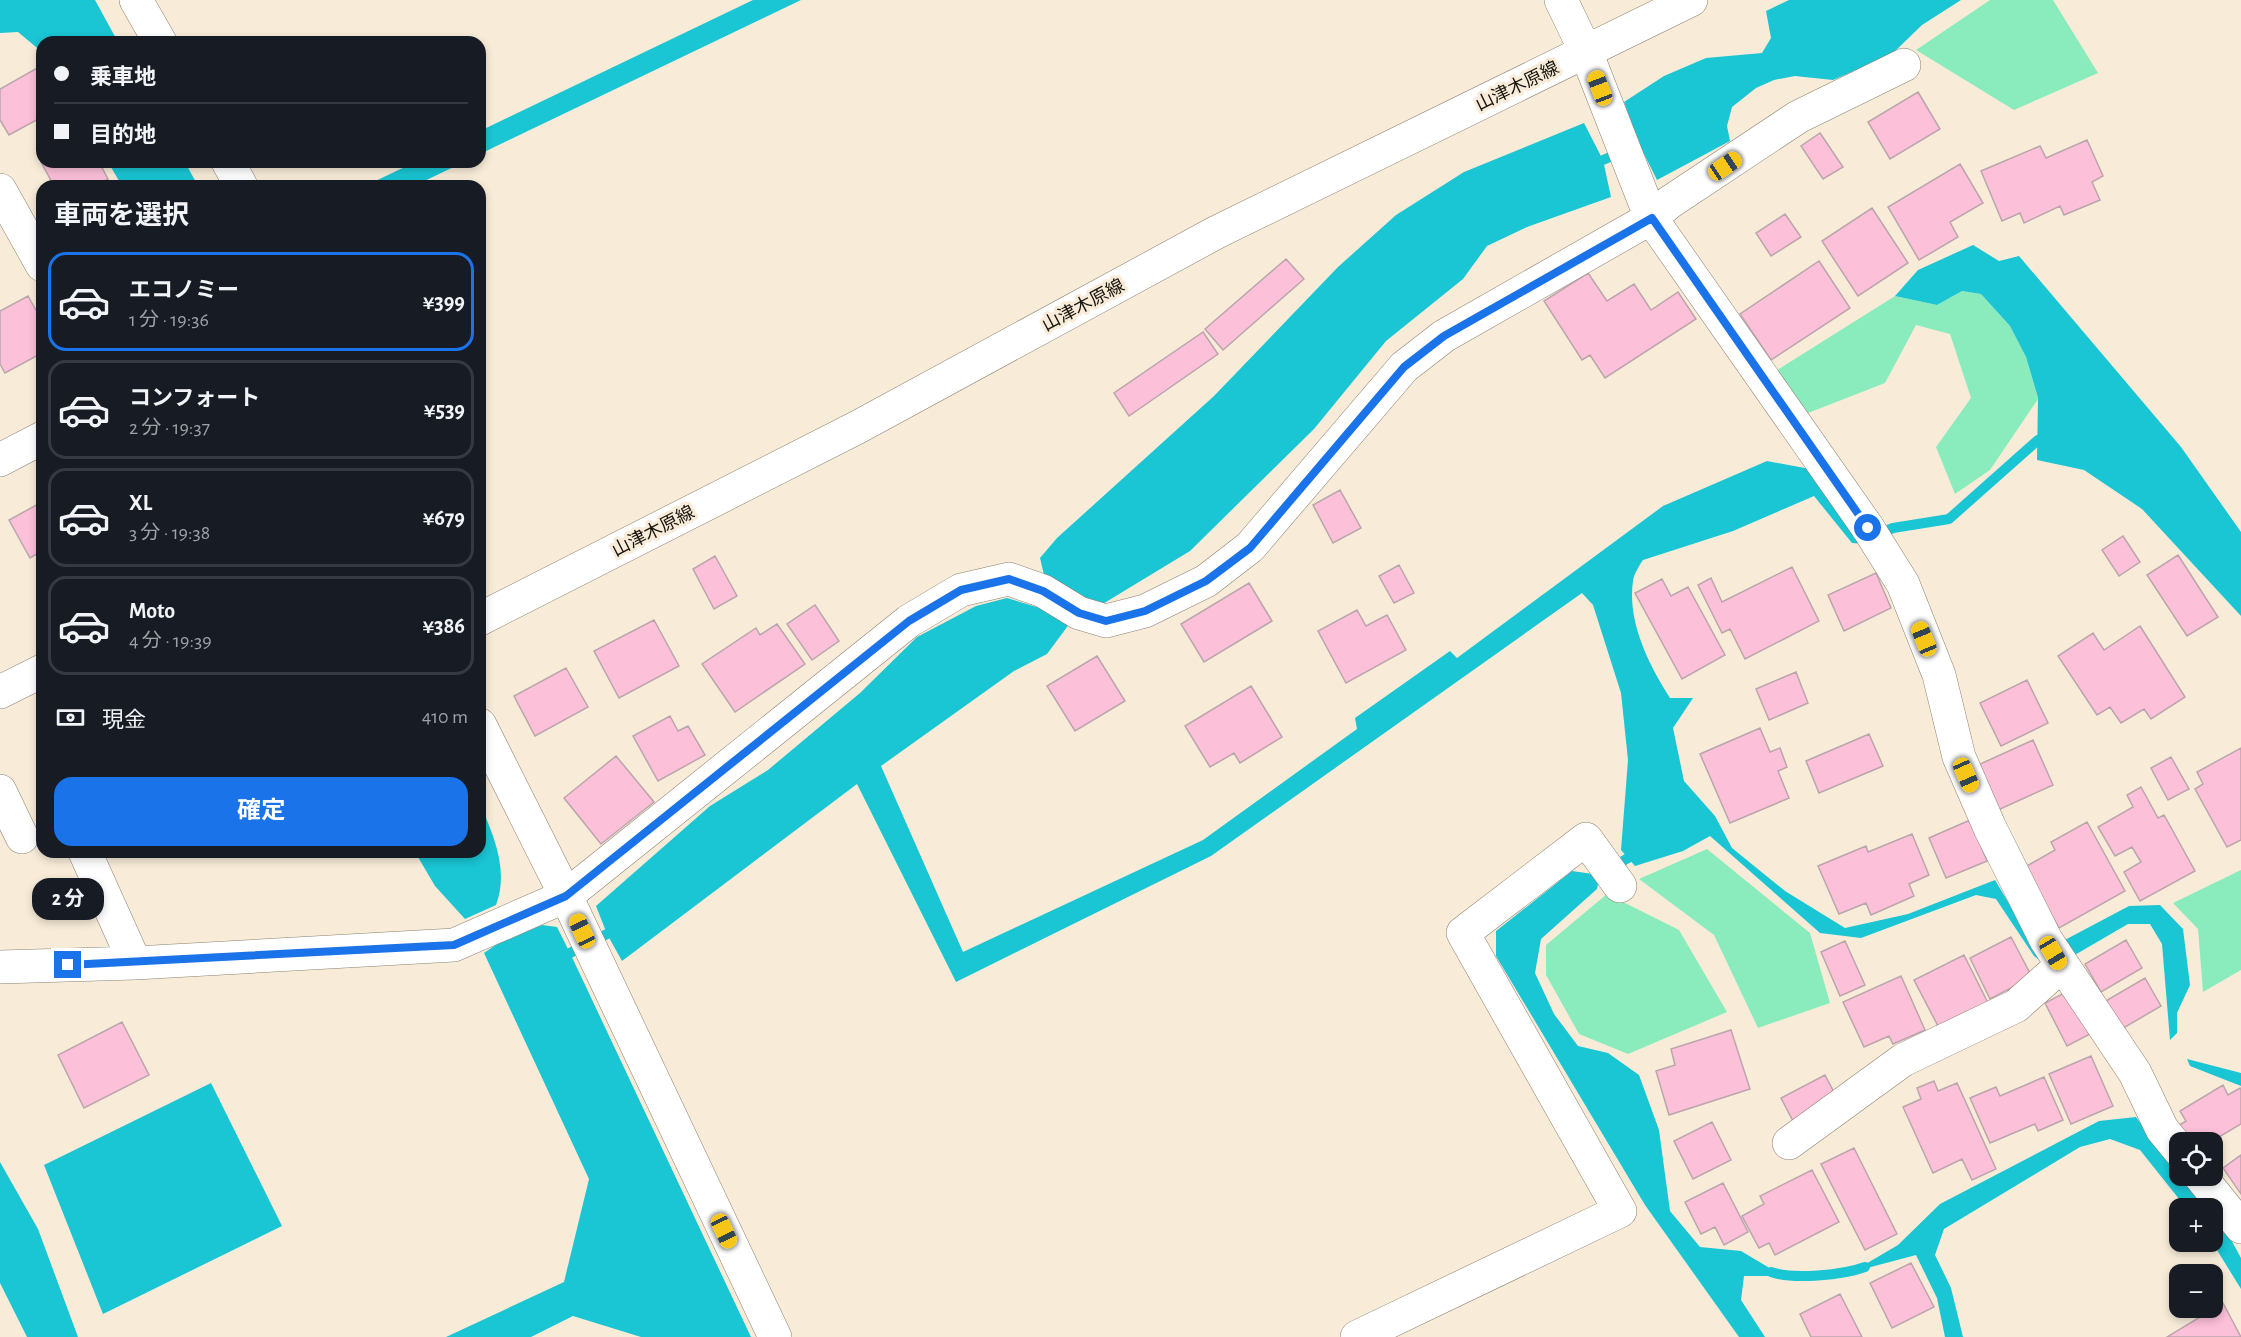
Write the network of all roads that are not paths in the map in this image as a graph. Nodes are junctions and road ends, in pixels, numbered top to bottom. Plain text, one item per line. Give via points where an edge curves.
1 (136, 0) edge
2 (1562, 0) edge
3 (1691, 0) edge
4 (157, 36) edge
5 (1586, 52) junction
6 (1904, 65) dead end
7 (0, 190) edge
8 (1652, 218) junction
9 (36, 254) edge
10 (36, 441) edge
11 (0, 460) edge
12 (486, 616) edge
13 (36, 674) edge
14 (0, 692) edge
15 (486, 737) edge
16 (0, 791) edge
17 (21, 838) edge
18 (88, 858) edge
19 (1620, 886) dead end
20 (566, 896) junction
21 (2053, 953) junction
22 (135, 963) junction
23 (0, 967) edge
24 (2169, 1138) edge
25 (1789, 1143) dead end
26 (2208, 1186) edge
27 (2241, 1227) edge
28 (775, 1337) edge
29 (1357, 1337) edge

1 - 4 street
2 - 5 street
3 - 5 street, 山津木原線
5 - 8 street
5 - 12 street, 山津木原線 via 1218,232 858,427
6 - 8 street via 1798,117
7 - 9 street
8 - 20 street via 1444,336 1404,367 1250,548 1206,581 1145,611 1106,621 1079,613 1043,591 1009,579 961,590 909,621
8 - 21 street via 1903,584 1939,675 1959,758
10 - 11 street
13 - 14 street
15 - 20 street
16 - 17 street
18 - 22 street
19 - 29 street via 1586,839 1463,933 1620,1211
20 - 22 street via 454,945
20 - 28 street
21 - 24 street via 2134,1073
21 - 25 street via 2016,1006 1903,1060
22 - 23 street
26 - 27 street

